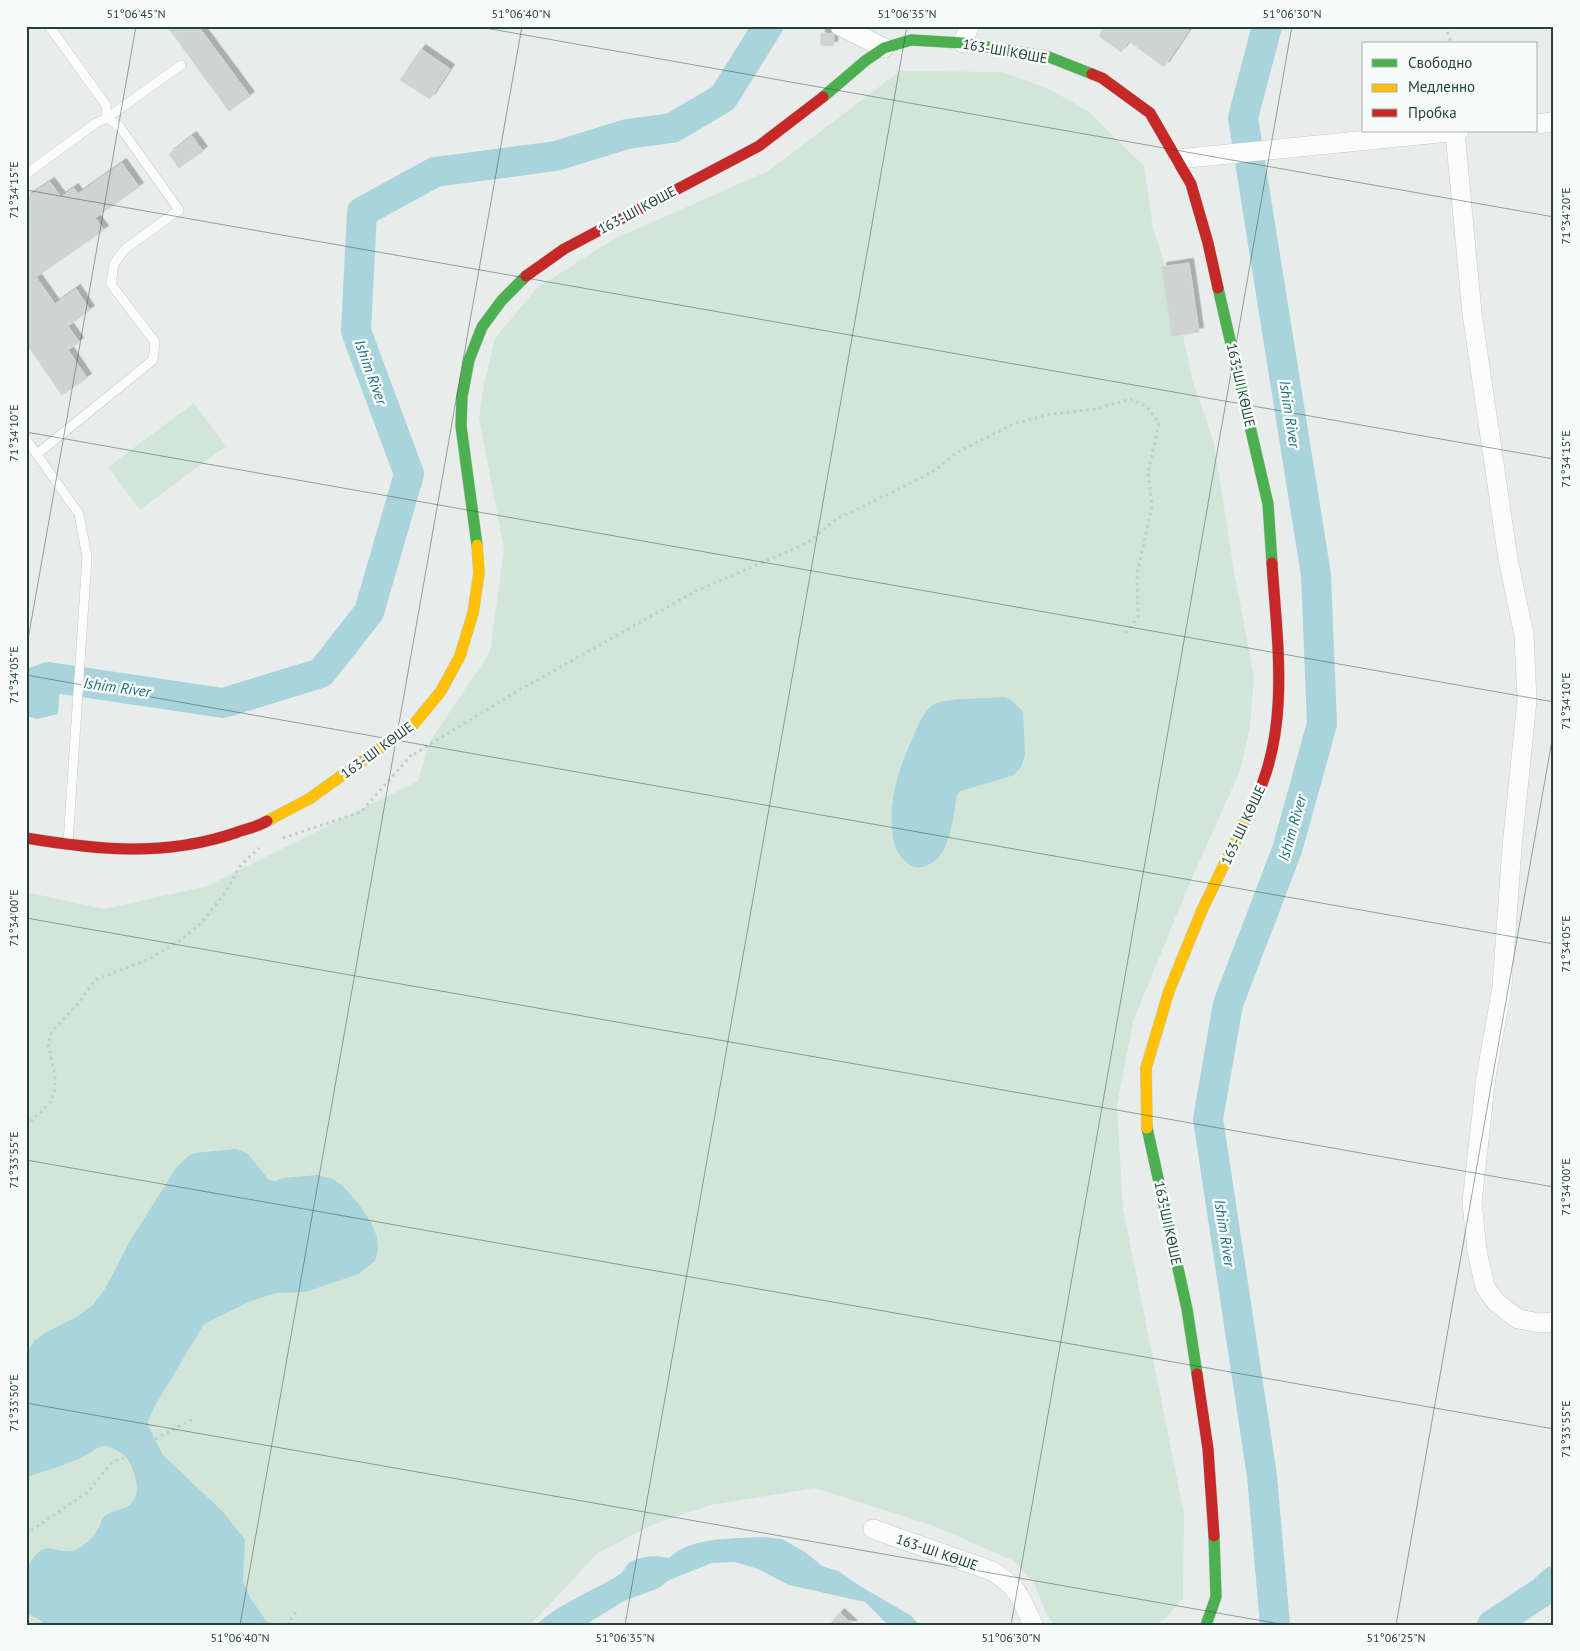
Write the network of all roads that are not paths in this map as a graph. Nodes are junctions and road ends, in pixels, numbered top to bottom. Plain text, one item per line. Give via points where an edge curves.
1 (49, 26) edge
2 (840, 26) edge
3 (966, 35) edge
4 (884, 48) junction
5 (181, 64) dead end
6 (107, 118) junction
7 (1554, 122) edge
8 (1538, 124) edge
9 (1455, 132) edge
10 (1178, 158) junction
11 (26, 174) edge
12 (26, 439) edge
13 (36, 454) junction
14 (26, 838) edge
15 (67, 845) junction
16 (1554, 1322) edge
17 (873, 1529) dead end
18 (1033, 1625) edge
19 (1206, 1625) edge

1 - 6 lane via 106,105
2 - 4 street
3 - 4 street, 163-ШІ КӨШЕ via 911,40
3 - 10 street, 163-ШІ КӨШЕ via 1049,57 1102,78 1150,113
4 - 15 street, 163-ШІ КӨШЕ via 759,146 564,249 530,272 502,300 482,327 469,360 461,426 479,573 473,613 460,656 441,691 414,724 309,799 262,824 187,846 147,850
5 - 6 lane
6 - 11 lane
6 - 13 lane via 120,127 179,210 125,249 114,264 111,284 155,342 153,360
7 - 8 street
9 - 10 street
9 - 16 street via 1472,312 1508,559 1524,635 1526,700 1502,987 1486,1078 1472,1202 1485,1287 1496,1302 1518,1319
10 - 19 street, 163-ШІ КӨШЕ via 1191,184 1208,243 1268,504 1279,706 1274,746 1262,787 1202,910 1169,991 1146,1068 1147,1127 1186,1309 1208,1449 1216,1596
12 - 13 lane
13 - 15 lane via 79,514 87,557
14 - 15 street, 163-ШІ КӨШЕ
17 - 18 street, 163-ШІ КӨШЕ via 992,1571 1018,1592

